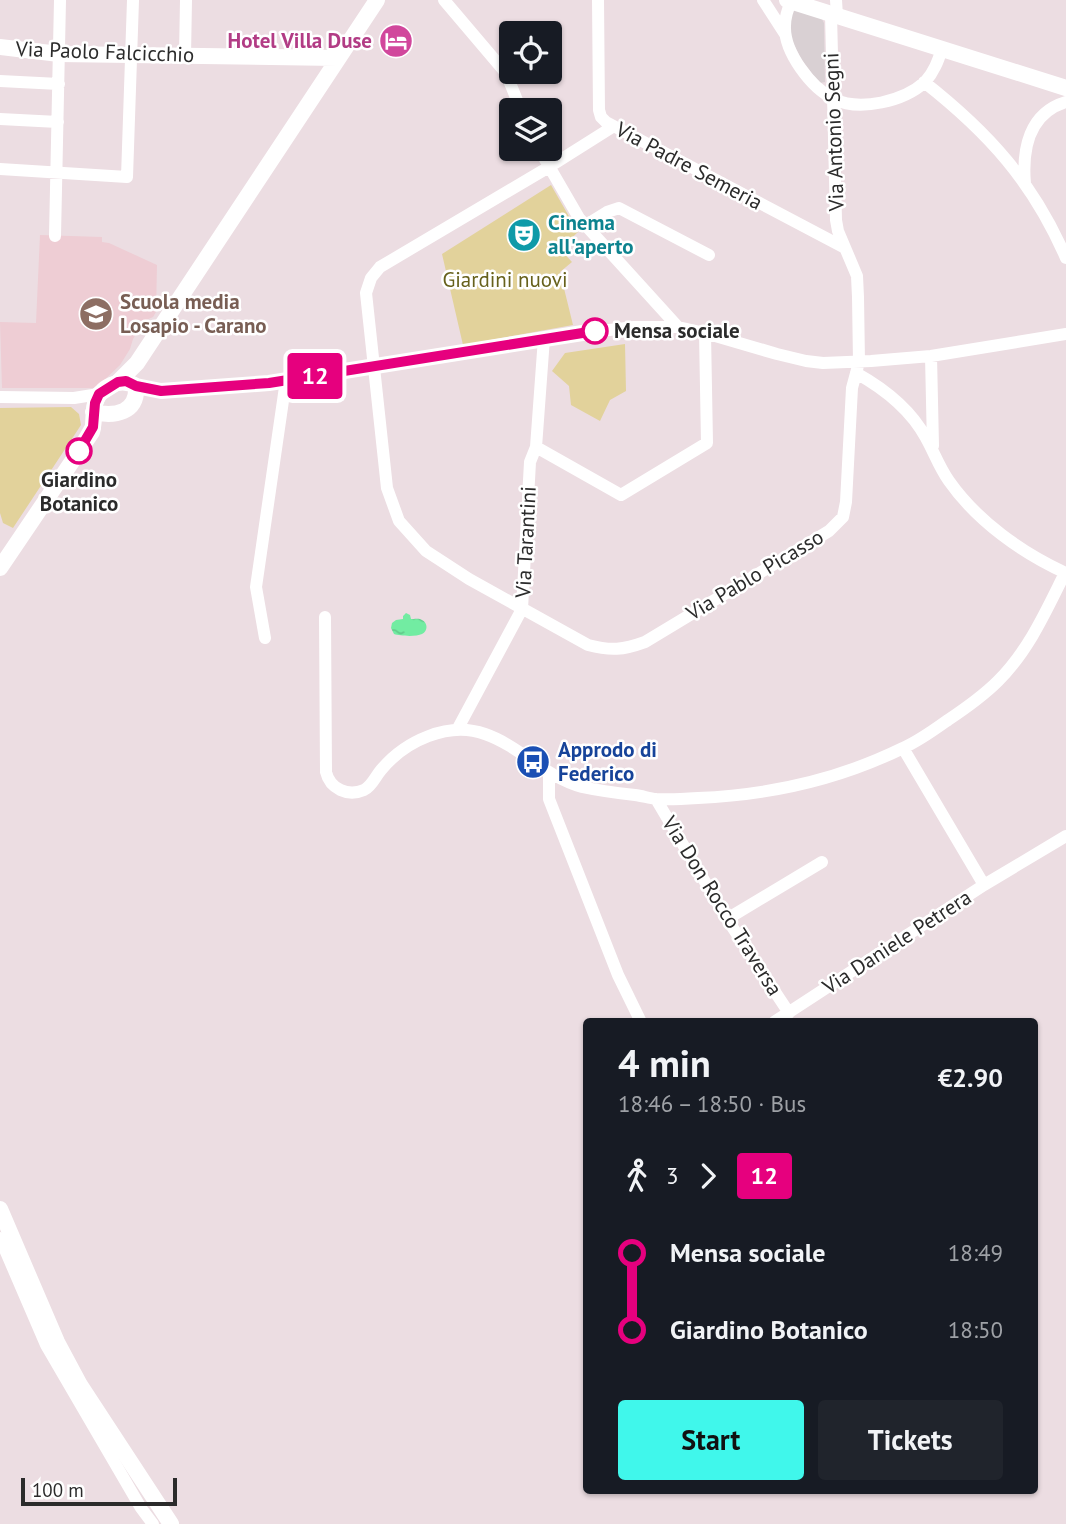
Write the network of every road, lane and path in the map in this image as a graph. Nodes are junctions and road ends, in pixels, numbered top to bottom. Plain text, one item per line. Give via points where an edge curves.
1 (60, 0) edge
2 (133, 0) edge
3 (186, 0) edge
4 (377, 0) edge
5 (444, 0) edge
6 (598, 0) edge
7 (763, 0) edge
8 (790, 0) edge
9 (835, 10) edge
10 (786, 34) junction
11 (0, 47) edge
12 (942, 49) junction
13 (59, 54) junction
14 (131, 55) junction
15 (185, 56) junction
16 (337, 58) junction
17 (0, 81) edge
18 (924, 82) junction
19 (59, 84) junction
20 (1066, 88) edge
21 (516, 98) edge
22 (833, 99) junction
23 (1066, 102) edge
24 (0, 119) edge
25 (58, 122) junction
26 (614, 126) junction
27 (546, 161) edge
28 (549, 167) junction
29 (0, 169) edge
30 (57, 173) junction
31 (1026, 185) junction
32 (586, 225) junction
33 (55, 236) dead end
34 (845, 248) junction
35 (709, 255) dead end
36 (1066, 258) edge
37 (678, 327) junction
38 (705, 332) junction
39 (1066, 334) edge
40 (544, 338) junction
41 (931, 356) junction
42 (374, 367) junction
43 (858, 367) junction
44 (286, 380) junction
45 (129, 384) junction
46 (161, 391) junction
47 (99, 394) junction
48 (0, 397) edge
49 (74, 398) junction
50 (132, 404) junction
51 (93, 419) junction
52 (536, 447) junction
53 (933, 452) junction
54 (0, 568) edge
55 (1065, 573) edge
56 (522, 608) junction
57 (325, 617) dead end
58 (265, 638) dead end
59 (457, 730) junction
60 (903, 748) junction
61 (549, 773) junction
62 (656, 799) junction
63 (1066, 836) edge
64 (822, 862) dead end
65 (984, 885) junction
66 (727, 919) junction
67 (789, 1013) junction
68 (639, 1018) edge
69 (781, 1018) edge
70 (0, 1209) edge
71 (0, 1238) edge
72 (153, 1524) edge
73 (171, 1524) edge

1 - 13 street
2 - 14 street
3 - 15 street
4 - 16 main road
5 - 21 street via 506,73
6 - 26 street, Via Padre Semeria via 599,110
7 - 10 street
8 - 9 main road
8 - 10 street
9 - 12 main road
9 - 22 street, Via Antonio Segni
10 - 22 street via 797,64
11 - 13 main road, Via Paolo Falcicchio
12 - 18 street
12 - 20 main road
13 - 14 main road, Via Paolo Falcicchio
13 - 19 street
14 - 15 main road, Via Paolo Falcicchio
14 - 30 street via 127,177
15 - 16 main road, Via Paolo Falcicchio
16 - 45 main road via 137,363
17 - 19 street
18 - 22 street via 880,103
18 - 31 street via 985,135
19 - 25 street
22 - 34 street, Via Antonio Segni via 836,220
23 - 31 street via 1036,121 1025,150
24 - 25 street
25 - 30 street
26 - 28 street, Via Pablo Picasso
26 - 34 street, Via Padre Semeria
27 - 28 street
28 - 32 street
28 - 42 street, Via Pablo Picasso via 380,267 366,293
29 - 30 street
30 - 33 street
31 - 36 street
32 - 35 street via 619,208
32 - 37 street
34 - 43 street, Via Antonio Segni via 857,276
37 - 38 street
37 - 40 street via 615,328
38 - 43 street via 777,354
38 - 52 street via 706,443 621,495
39 - 41 street
40 - 42 street
40 - 52 street, Via Tarantini
41 - 43 street
41 - 53 street
42 - 44 street
42 - 56 street, Via Pablo Picasso via 387,488 399,521 426,551
43 - 53 street via 912,417
43 - 56 street, Via Pablo Picasso via 852,388 845,511 829,531 645,642 627,648 588,645
44 - 46 street
44 - 58 street via 256,587
45 - 46 street
45 - 47 main road
45 - 50 main road via 137,395
46 - 50 street
47 - 49 street
47 - 51 main road
48 - 49 street
49 - 51 street
50 - 51 main road via 117,414
51 - 54 main road
52 - 56 street, Via Tarantini via 530,462
53 - 55 street via 948,480 985,520
55 - 60 street via 1034,635 998,681
56 - 59 street, Via Tarantini
57 - 59 street via 326,772 333,786 363,790 411,744
59 - 61 street via 499,739
60 - 62 street via 798,785 742,795
60 - 65 street
61 - 62 street via 578,786
61 - 68 street via 549,799
62 - 66 street, Via Don Rocco Traversa
63 - 65 street, Via Daniele Petrera
64 - 66 street
65 - 67 street, Via Daniele Petrera
66 - 67 street, Via Don Rocco Traversa
67 - 69 street, Via Daniele Petrera
70 - 73 main road via 80,1384
71 - 72 street via 46,1345

